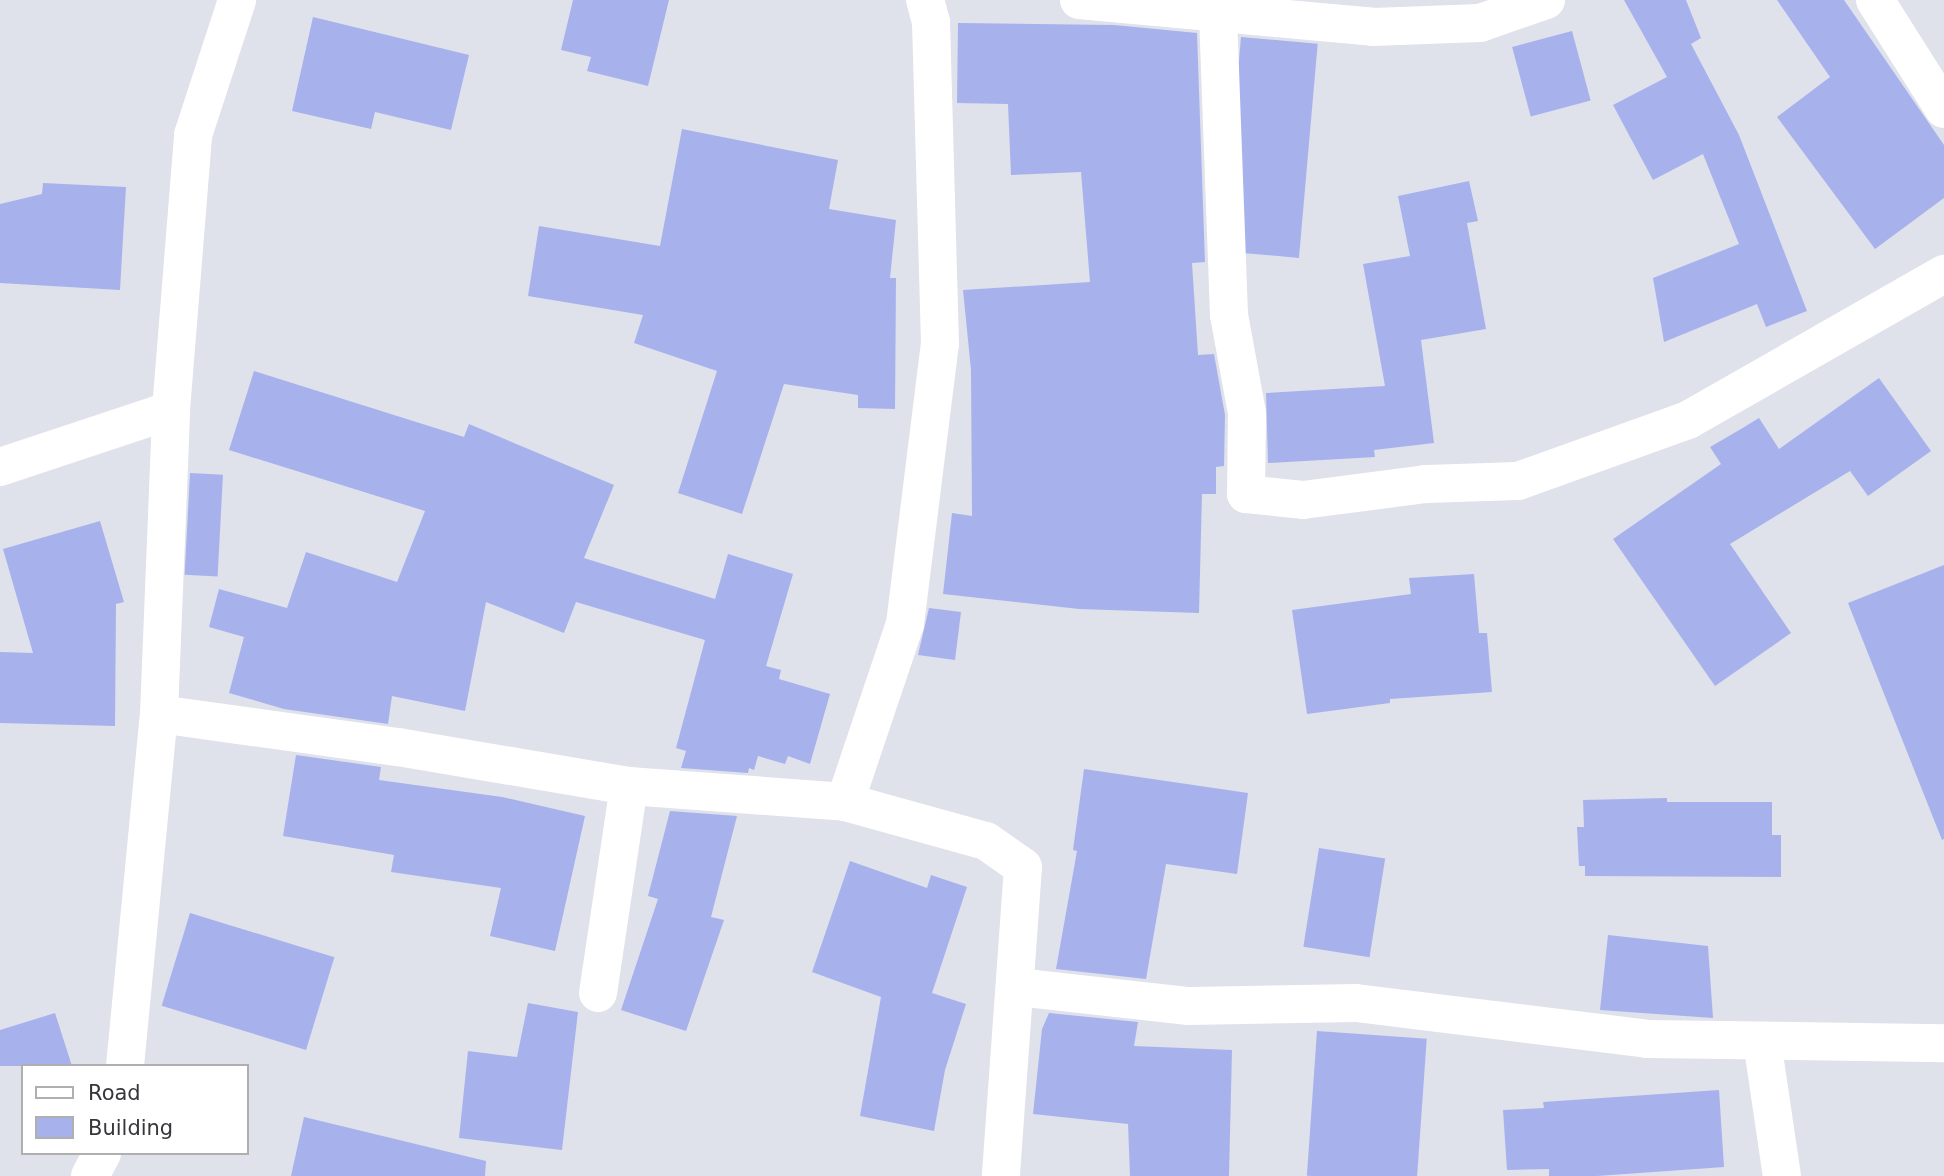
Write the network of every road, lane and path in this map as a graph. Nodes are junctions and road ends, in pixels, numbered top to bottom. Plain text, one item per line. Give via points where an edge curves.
1 (237, 0) edge
2 (925, 0) edge
3 (1079, 0) edge
4 (1546, 0) edge
5 (1875, 0) edge
6 (1479, 11) edge
7 (1218, 15) junction
8 (1944, 109) edge
9 (1944, 274) edge
10 (171, 410) junction
11 (0, 467) edge
12 (159, 713) junction
13 (629, 786) junction
14 (845, 802) junction
15 (1016, 987) junction
16 (598, 993) dead end
17 (1762, 1041) junction
18 (1944, 1043) edge
19 (125, 1064) edge
20 (102, 1155) edge
21 (90, 1176) edge
22 (1001, 1176) edge
23 (1782, 1176) edge

1 - 10 street via 193,135
2 - 14 street via 931,22 940,344 905,624
3 - 7 street
4 - 6 street
5 - 8 street
6 - 7 street via 1373,27
7 - 9 street via 1229,315 1247,412 1246,494 1303,500 1426,484 1518,481 1688,420
10 - 11 street
10 - 12 street
12 - 13 street
12 - 19 street
13 - 14 street
13 - 16 street
14 - 15 street via 986,842 1023,867
15 - 17 street via 1189,1006 1356,1003 1648,1040
15 - 22 street
17 - 18 street
17 - 23 street
20 - 21 street

